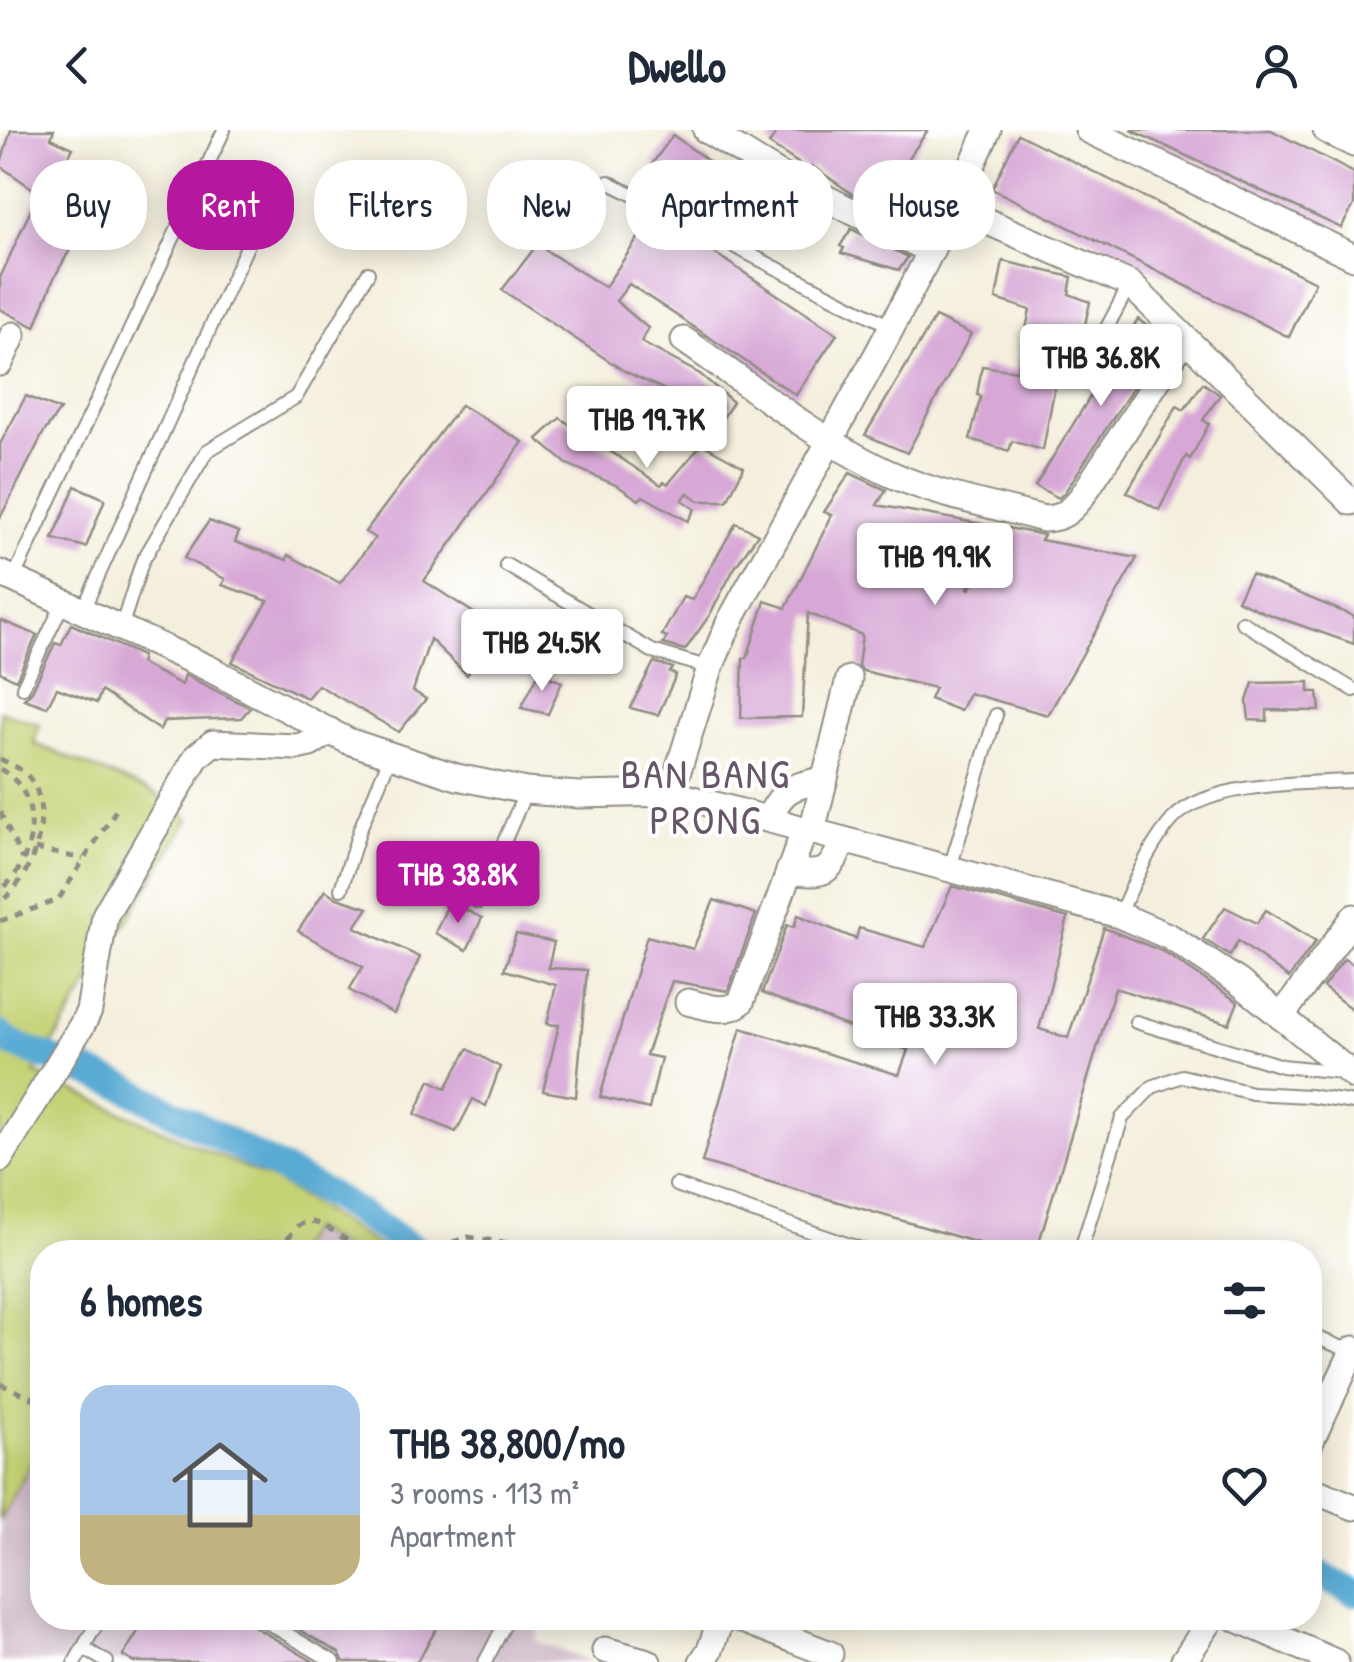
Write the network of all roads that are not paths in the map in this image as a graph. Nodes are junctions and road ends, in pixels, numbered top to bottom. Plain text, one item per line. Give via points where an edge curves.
1 (224, 130) edge
2 (706, 130) edge
3 (988, 130) edge
4 (1088, 130) edge
5 (1326, 130) edge
6 (1354, 144) edge
7 (975, 160) edge
8 (608, 182) dead end
9 (853, 211) edge
10 (995, 225) edge
11 (245, 250) edge
12 (931, 250) edge
13 (1354, 257) edge
14 (368, 273) dead end
15 (1130, 284) junction
16 (892, 327) junction
17 (14, 335) dead end
18 (684, 340) dead end
19 (1183, 341) dead end
20 (0, 363) edge
21 (1086, 367) dead end
22 (830, 440) junction
23 (1351, 502) dead end
24 (506, 566) dead end
25 (6, 576) edge
26 (74, 606) junction
27 (1242, 622) dead end
28 (122, 628) junction
29 (710, 668) junction
30 (849, 679) dead end
31 (23, 687) dead end
32 (1354, 690) edge
33 (996, 715) dead end
34 (330, 731) junction
35 (391, 755) junction
36 (825, 779) junction
37 (1354, 781) edge
38 (526, 791) junction
39 (671, 793) junction
40 (768, 819) junction
41 (808, 830) junction
42 (844, 840) junction
43 (950, 868) junction
44 (789, 871) junction
45 (341, 888) dead end
46 (478, 902) dead end
47 (1119, 915) junction
48 (1354, 916) edge
49 (688, 1002) dead end
50 (1281, 1017) junction
51 (1136, 1022) dead end
52 (1352, 1074) edge
53 (1354, 1103) edge
54 (0, 1159) edge
55 (676, 1186) dead end
56 (835, 1240) edge
57 (1084, 1240) edge
58 (1322, 1339) edge
59 (1353, 1351) edge
60 (1322, 1401) edge
61 (1322, 1494) edge
62 (1354, 1507) edge
63 (93, 1630) edge
64 (280, 1630) edge
65 (502, 1630) edge
66 (717, 1630) edge
67 (768, 1630) edge
68 (1204, 1630) edge
69 (1262, 1630) edge
70 (83, 1648) junction
71 (605, 1650) dead end
72 (830, 1654) dead end
73 (74, 1662) edge
74 (107, 1662) edge
75 (334, 1662) edge
76 (485, 1662) edge
77 (648, 1662) edge
78 (702, 1662) edge
79 (1183, 1662) edge
80 (1334, 1662) edge

1 - 25 lane
2 - 9 street
3 - 7 street
4 - 13 street
5 - 6 street
8 - 16 lane
10 - 15 street
11 - 26 lane
12 - 16 street
14 - 28 lane via 296,397 207,451 142,562
15 - 21 lane
15 - 23 street
16 - 22 street
17 - 20 street
18 - 22 street
19 - 22 street via 1081,498 1058,518 920,486
22 - 29 street
24 - 29 lane via 652,651
25 - 26 street
26 - 28 street
26 - 31 lane
27 - 32 lane
28 - 34 street
29 - 39 street
30 - 36 street
33 - 43 lane
34 - 35 street
34 - 54 street via 296,747 213,743 197,756 104,915 88,1011
35 - 38 street
35 - 45 lane
36 - 40 street via 781,795
36 - 41 street
37 - 47 lane via 1245,789 1201,800 1175,816 1149,852
38 - 39 street
38 - 46 lane
39 - 40 street
40 - 41 street
41 - 42 street
41 - 44 street
42 - 43 street
42 - 44 street via 832,867 821,874
43 - 47 street
44 - 49 street via 741,1002 723,1010
47 - 50 street via 1170,937
48 - 50 street
50 - 52 street
51 - 52 lane via 1282,1066
53 - 57 lane via 1252,1093 1182,1076 1152,1087 1122,1118
55 - 56 lane
58 - 59 lane
59 - 60 street
61 - 62 street
63 - 70 lane
64 - 75 lane
65 - 76 lane
66 - 78 street
67 - 72 street
68 - 79 street
69 - 80 street
70 - 73 lane
70 - 74 lane
71 - 77 street

